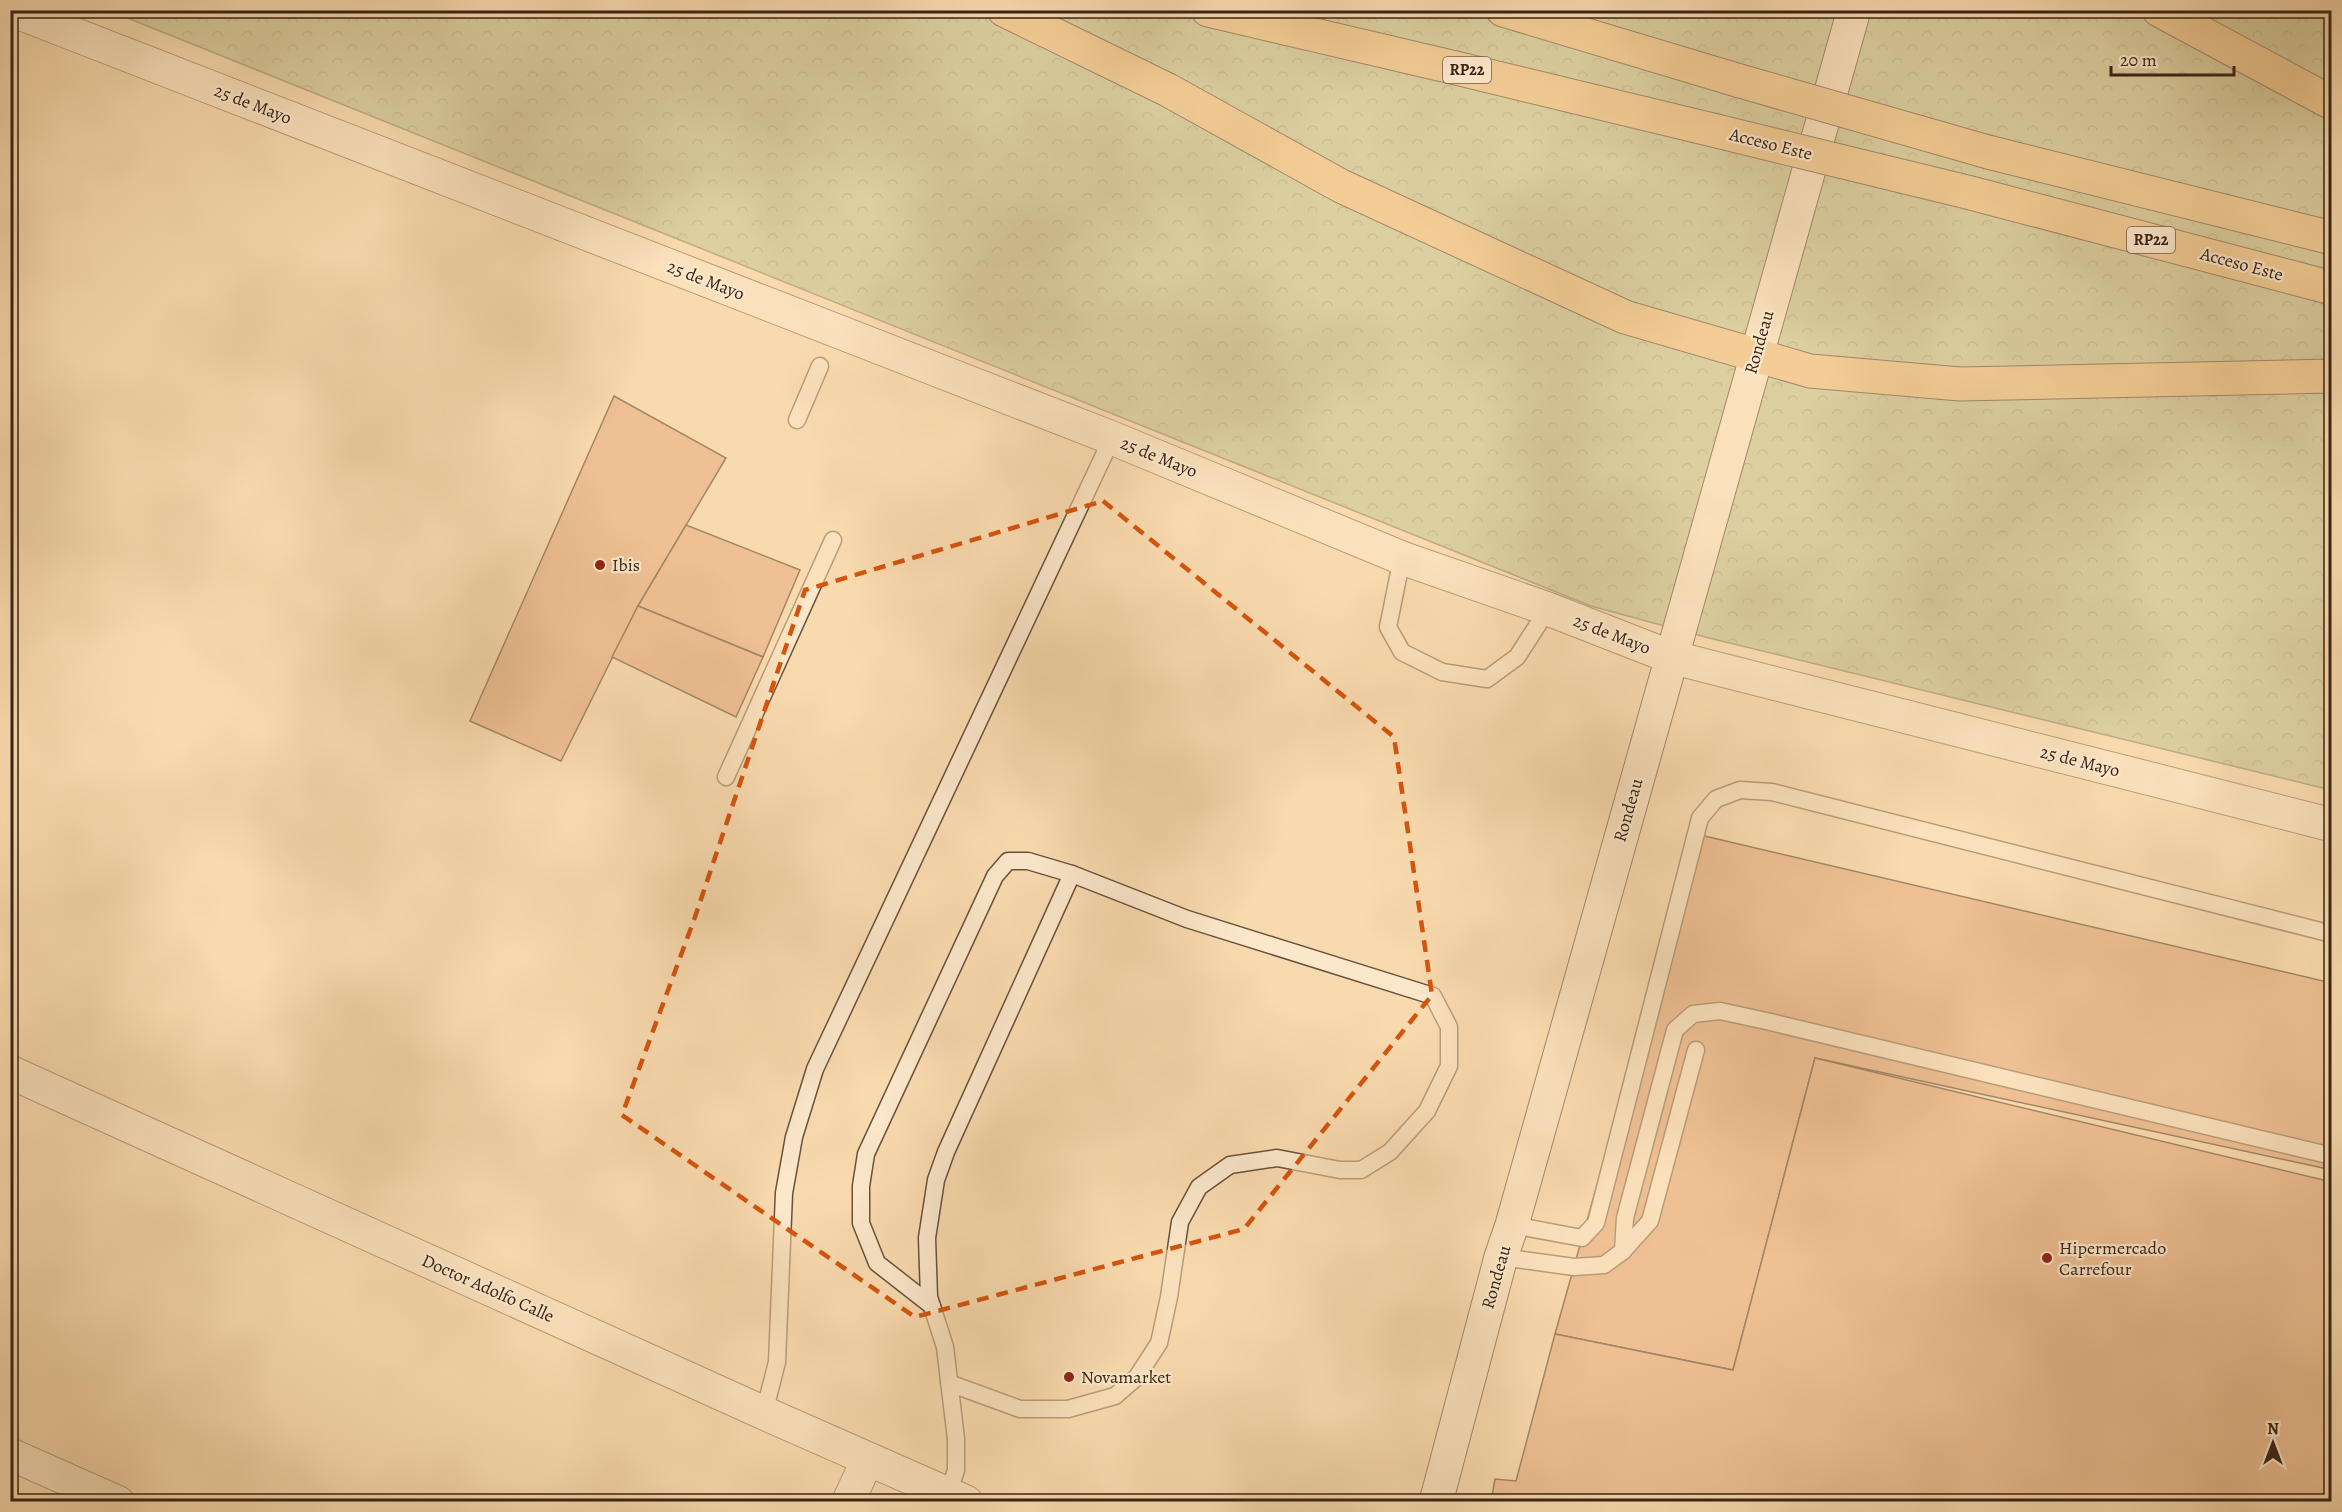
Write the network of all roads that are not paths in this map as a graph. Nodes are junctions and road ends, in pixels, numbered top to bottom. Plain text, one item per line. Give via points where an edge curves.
1 (12, 10) edge
2 (1004, 10) edge
3 (1208, 10) edge
4 (1503, 10) edge
5 (1854, 10) edge
6 (2159, 10) edge
7 (2331, 102) edge
8 (2331, 238) edge
9 (2331, 288) edge
10 (1755, 356) junction
11 (820, 366) dead end
12 (2331, 376) edge
13 (797, 420) dead end
14 (1112, 438) junction
15 (832, 540) dead end
16 (1402, 558) junction
17 (1548, 609) junction
18 (1671, 657) junction
19 (726, 777) dead end
20 (2331, 825) edge
21 (1072, 874) junction
22 (2331, 934) edge
23 (1696, 1050) dead end
24 (10, 1072) edge
25 (2331, 1156) edge
26 (1512, 1225) junction
27 (1623, 1251) junction
28 (1501, 1257) junction
29 (932, 1306) junction
30 (949, 1383) junction
31 (764, 1413) junction
32 (10, 1454) edge
33 (868, 1459) junction
34 (957, 1498) edge
35 (118, 1502) edge
36 (848, 1502) edge
37 (1436, 1502) edge

1 - 14 street, 25 de Mayo
2 - 10 highway via 1168,90 1341,186 1625,317
3 - 9 highway, Acceso Este / RP22, bridge via 1971,193
4 - 8 highway, bridge via 1988,152
5 - 10 street, Rondeau
6 - 7 highway
10 - 12 highway via 1810,371 1960,384
10 - 18 street, Rondeau
11 - 13 lane
14 - 16 street, 25 de Mayo
14 - 31 lane via 815,1069 794,1137 784,1193 777,1362
15 - 19 lane
16 - 17 street, 25 de Mayo
16 - 17 lane via 1388,627 1402,652 1442,672 1487,679 1517,657
17 - 18 street, 25 de Mayo
18 - 20 street, 25 de Mayo
18 - 26 street, Rondeau
21 - 29 lane via 936,1180 927,1238
21 - 29 lane via 1028,861 1008,861 995,876 866,1154 861,1223 877,1263
21 - 30 lane via 1187,918 1433,996 1449,1027 1449,1066 1427,1111 1390,1152 1362,1170 1340,1170 1277,1158 1230,1165 1199,1187 1180,1222 1159,1343 1137,1377 1115,1396 1068,1409 1020,1409
22 - 26 lane via 1772,792 1740,790 1716,799 1700,818 1596,1222 1582,1238
23 - 27 lane via 1650,1221
24 - 31 street, Doctor Adolfo Calle
25 - 27 lane via 1766,1021 1720,1011 1693,1014 1675,1030 1625,1218
26 - 28 street, Rondeau
27 - 28 lane via 1604,1265 1574,1267
28 - 37 street, Rondeau
29 - 30 lane via 945,1347
30 - 34 lane via 956,1438
31 - 33 street, Doctor Adolfo Calle
32 - 35 street
33 - 34 street, Doctor Adolfo Calle
33 - 36 street

